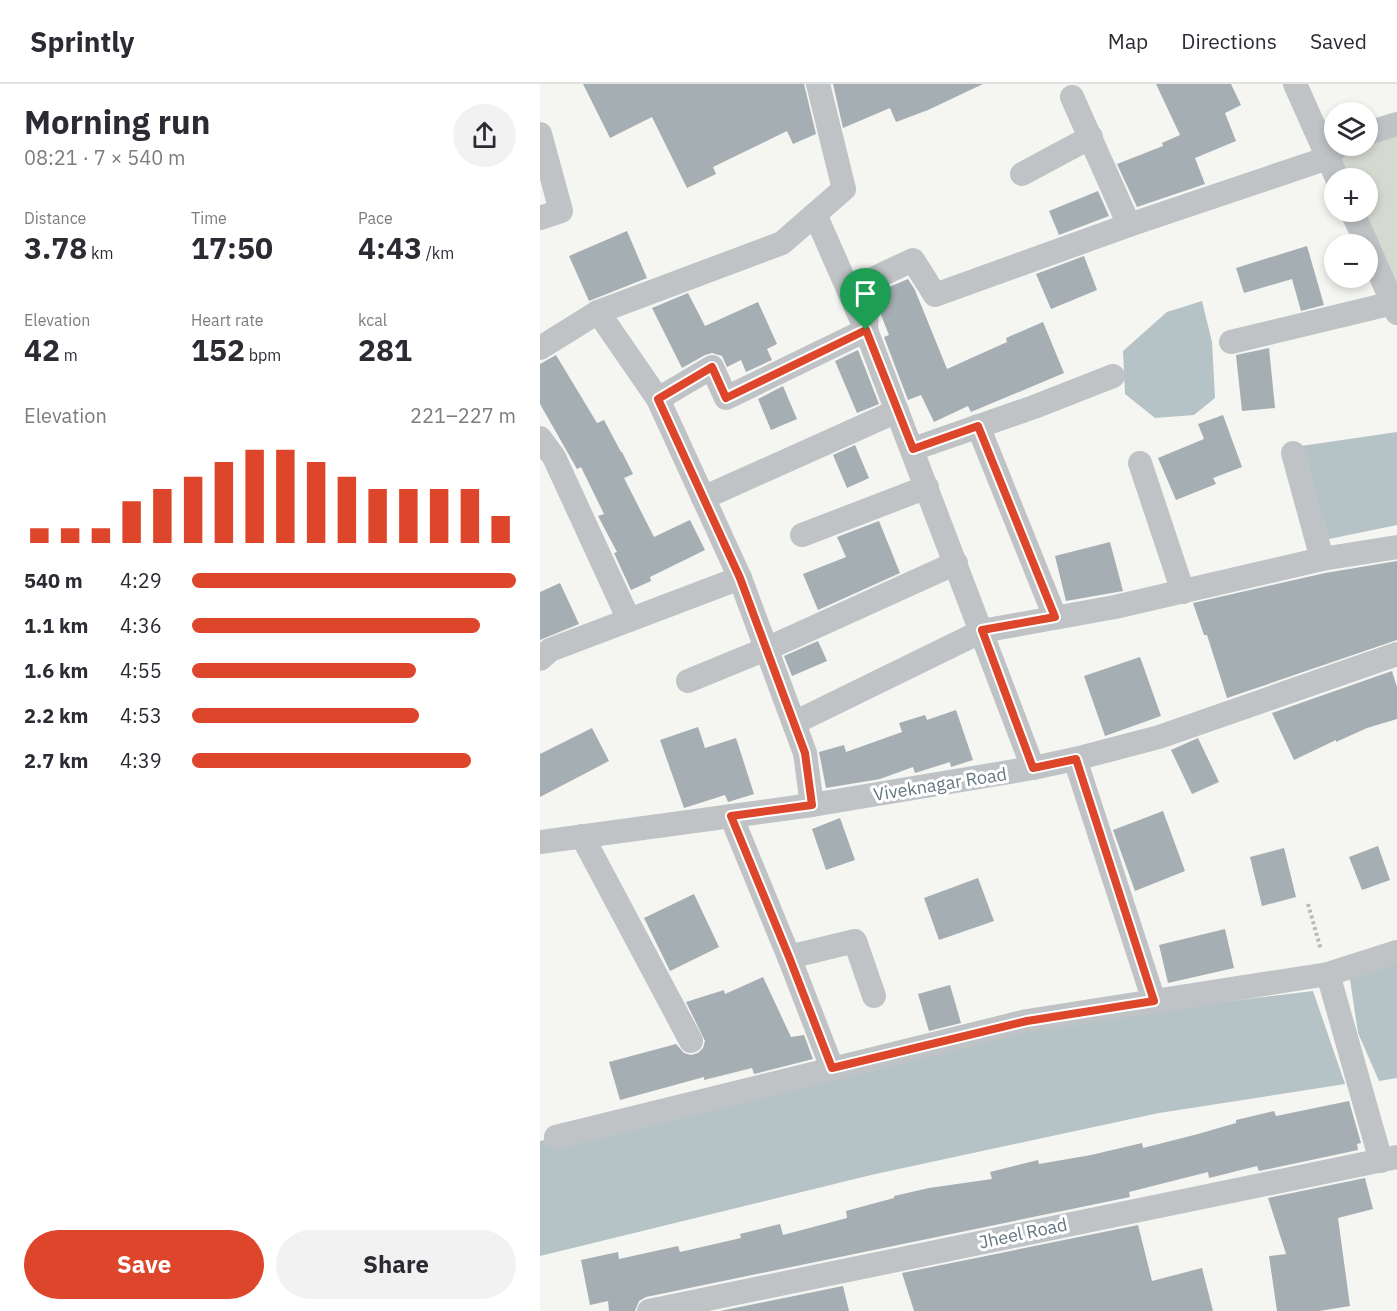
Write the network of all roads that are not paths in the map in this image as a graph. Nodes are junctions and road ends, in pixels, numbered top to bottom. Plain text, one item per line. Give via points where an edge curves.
1 (1295, 84) edge
2 (822, 85) edge
3 (1072, 97) dead end
4 (1397, 124) edge
5 (1378, 130) edge
6 (540, 134) edge
7 (1091, 137) junction
8 (1334, 161) edge
9 (1022, 174) dead end
10 (815, 214) junction
11 (540, 218) edge
12 (1129, 225) junction
13 (1378, 270) edge
14 (1395, 308) edge
15 (598, 312) junction
16 (866, 330) junction
17 (1231, 342) dead end
18 (540, 348) edge
19 (1113, 376) dead end
20 (658, 399) junction
21 (897, 411) junction
22 (978, 426) junction
23 (540, 438) edge
24 (913, 449) junction
25 (1293, 453) dead end
26 (1140, 463) dead end
27 (927, 487) junction
28 (703, 498) junction
29 (802, 535) dead end
30 (1397, 547) edge
31 (1322, 559) junction
32 (956, 563) junction
33 (740, 578) junction
34 (1183, 592) junction
35 (1055, 617) junction
36 (629, 620) junction
37 (982, 630) junction
38 (766, 649) junction
39 (1397, 654) edge
40 (541, 655) edge
41 (688, 681) dead end
42 (794, 723) junction
43 (1076, 759) junction
44 (1033, 768) junction
45 (812, 805) junction
46 (731, 816) junction
47 (582, 837) junction
48 (540, 842) edge
49 (1397, 952) edge
50 (789, 957) junction
51 (1328, 974) junction
52 (874, 996) dead end
53 (1154, 1001) junction
54 (691, 1041) dead end
55 (832, 1068) junction
56 (556, 1137) dead end
57 (1389, 1159) edge
58 (649, 1311) edge

1 - 8 street
2 - 10 street via 844,189
3 - 7 street
4 - 5 street
6 - 11 street via 561,211
7 - 9 street
7 - 12 street
8 - 12 street
10 - 15 street via 782,243
10 - 16 street
12 - 16 street via 934,295 913,260 868,281
13 - 14 street
14 - 17 street
15 - 18 street
15 - 20 street
16 - 20 street via 726,398 712,367
16 - 21 street
19 - 22 street
20 - 28 street
21 - 24 street
21 - 28 street
22 - 24 street
22 - 35 street
23 - 36 street via 554,457
24 - 27 street
25 - 31 street
26 - 34 street
27 - 29 street
27 - 32 street
28 - 33 street
30 - 31 street
31 - 34 street
32 - 37 street
32 - 38 street
33 - 36 street
33 - 38 street
34 - 35 street
35 - 37 street
36 - 40 street
37 - 42 street
37 - 44 street
38 - 41 street
38 - 42 street
39 - 43 street, Viveknagar Road via 1159,737
42 - 45 street via 805,753
43 - 44 street, Viveknagar Road
43 - 53 street
44 - 45 street, Viveknagar Road
45 - 46 street, Viveknagar Road
46 - 47 street, Viveknagar Road
46 - 50 street
47 - 48 street, Viveknagar Road
47 - 54 street
49 - 51 street
50 - 52 street via 855,941
50 - 55 street
51 - 53 street
51 - 57 street
53 - 55 street via 1027,1021
55 - 56 street
57 - 58 street, Jheel Road

